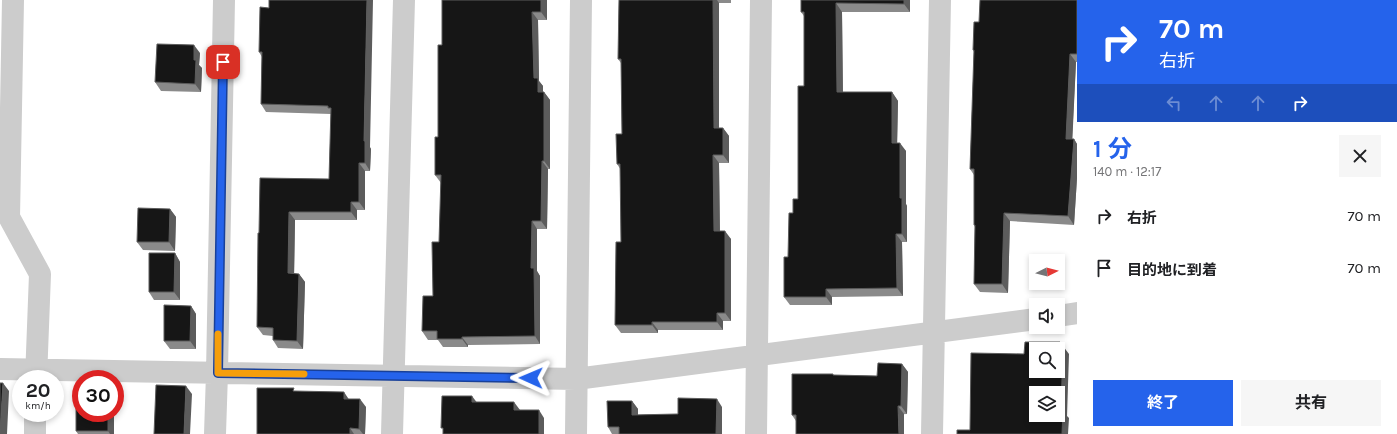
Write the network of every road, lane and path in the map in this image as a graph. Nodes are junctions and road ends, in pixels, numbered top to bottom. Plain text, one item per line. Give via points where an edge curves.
1 (13, 0) edge
2 (224, 0) edge
3 (404, 0) edge
4 (581, 0) edge
5 (761, 0) edge
6 (940, 0) edge
7 (1077, 313) edge
8 (1065, 315) edge
9 (1029, 320) edge
10 (934, 332) junction
11 (756, 355) junction
12 (0, 369) edge
13 (36, 370) edge
14 (12, 371) edge
15 (218, 373) junction
16 (64, 374) edge
17 (393, 376) junction
18 (576, 379) junction
19 (35, 422) edge
20 (35, 434) edge
21 (215, 434) edge
22 (392, 434) edge
23 (576, 434) edge
24 (756, 434) edge
25 (932, 434) edge

1 - 13 street via 9,217 40,274
2 - 15 street
3 - 17 street
4 - 18 street
5 - 11 street
6 - 10 street
7 - 8 street
9 - 10 street
10 - 11 street
10 - 25 street
11 - 18 street
11 - 24 street
12 - 14 street
15 - 16 street
15 - 17 street
15 - 21 street
17 - 18 street
17 - 22 street
18 - 23 street
19 - 20 street

